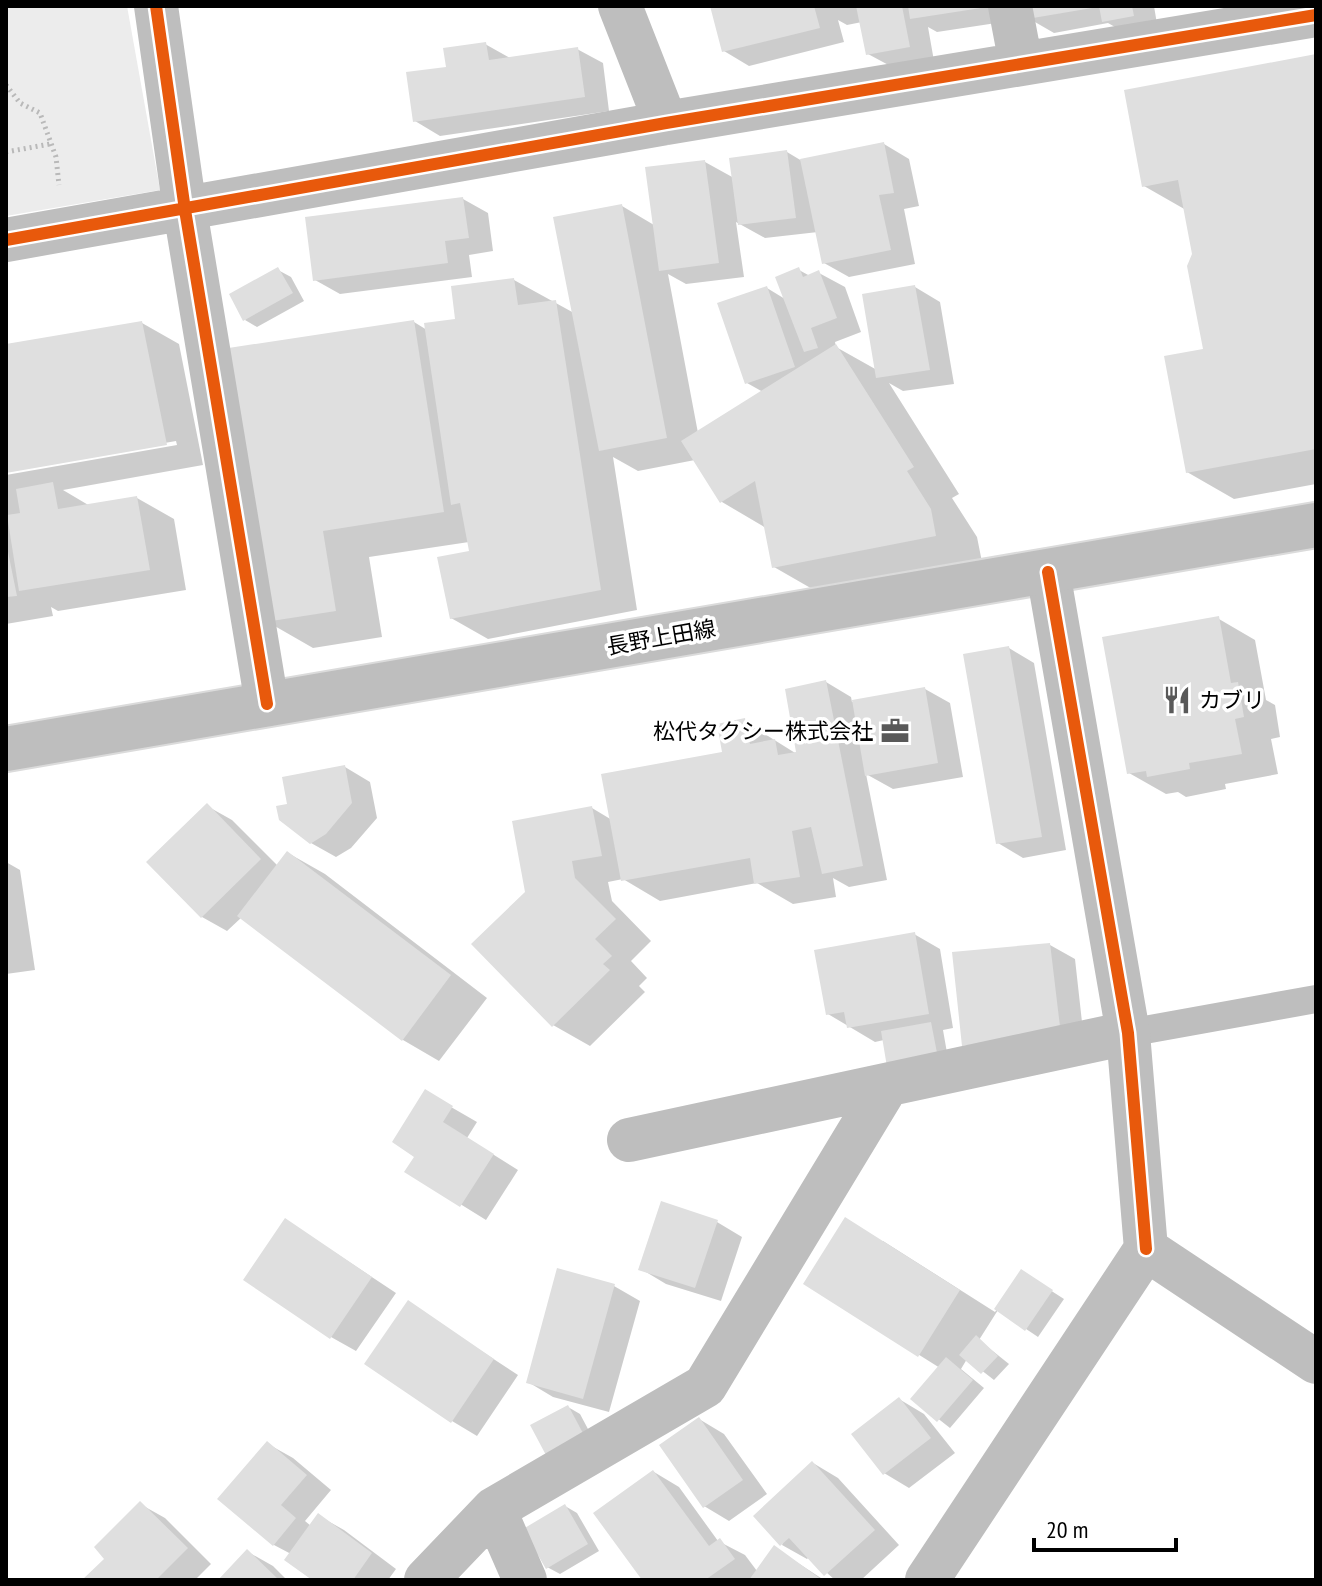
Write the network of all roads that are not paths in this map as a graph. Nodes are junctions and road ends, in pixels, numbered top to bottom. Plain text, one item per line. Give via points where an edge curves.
1 (156, 6) edge
2 (620, 6) edge
3 (1010, 6) edge
4 (1316, 15) edge
5 (1021, 64) junction
6 (666, 123) junction
7 (185, 210) junction
8 (6, 240) edge
9 (1316, 525) edge
10 (1048, 572) junction
11 (267, 704) junction
12 (6, 749) edge
13 (1316, 999) edge
14 (1128, 1033) junction
15 (886, 1087) junction
16 (629, 1140) dead end
17 (1146, 1249) junction
18 (1316, 1362) edge
19 (494, 1509) junction
20 (426, 1580) edge
21 (525, 1580) edge
22 (927, 1580) edge

1 - 7 street
2 - 6 street
3 - 5 street
4 - 5 street
5 - 6 street
6 - 7 street
7 - 8 street
7 - 11 street
9 - 10 street, 長野上田線
10 - 11 street, 長野上田線
10 - 14 street
11 - 12 street, 長野上田線
13 - 14 lane
14 - 15 street
14 - 17 street
15 - 16 street
15 - 19 street via 705,1386
17 - 18 street
17 - 22 street
19 - 20 street
19 - 21 street

